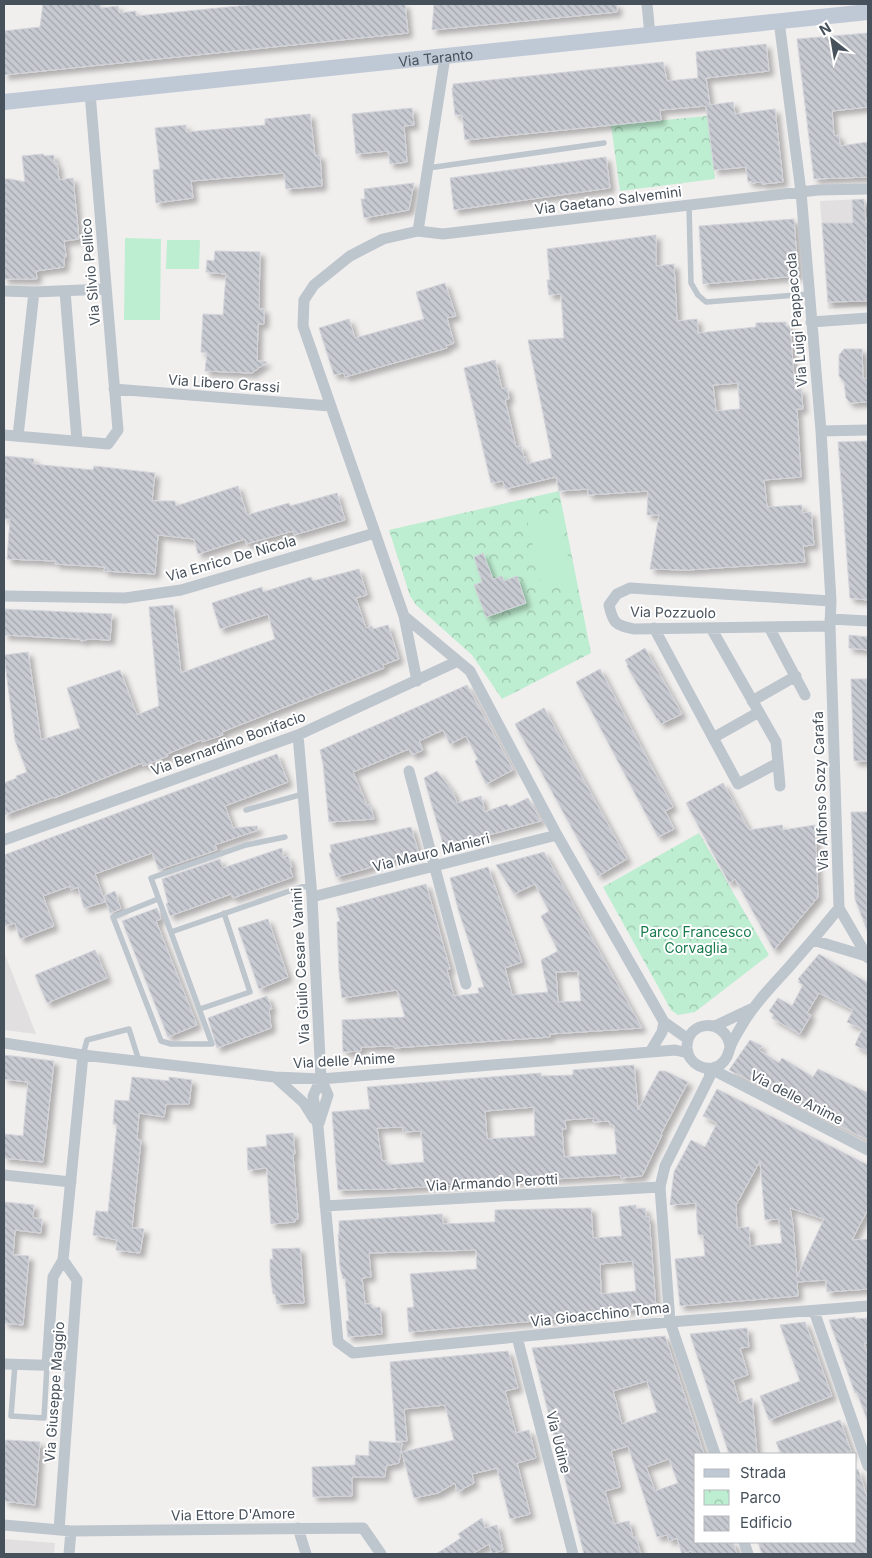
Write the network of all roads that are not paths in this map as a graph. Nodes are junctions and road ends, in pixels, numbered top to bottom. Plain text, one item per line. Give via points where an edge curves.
1 (647, 4) edge
2 (868, 12) edge
3 (779, 21) junction
4 (650, 35) junction
5 (445, 57) junction
6 (90, 93) junction
7 (4, 102) edge
8 (604, 143) dead end
9 (428, 168) junction
10 (868, 188) edge
11 (802, 192) junction
12 (689, 206) junction
13 (418, 231) junction
14 (106, 289) junction
15 (65, 291) junction
16 (4, 292) edge
17 (34, 292) junction
18 (809, 294) junction
19 (868, 318) edge
20 (811, 322) junction
21 (114, 389) junction
22 (330, 406) junction
23 (868, 430) edge
24 (821, 431) junction
25 (4, 435) edge
26 (18, 436) junction
27 (77, 441) junction
28 (375, 533) junction
29 (4, 596) edge
30 (831, 601) junction
31 (404, 616) junction
32 (868, 620) edge
33 (830, 622) junction
34 (769, 627) junction
35 (654, 628) junction
36 (712, 628) junction
37 (458, 661) junction
38 (796, 676) junction
39 (417, 681) junction
40 (806, 695) dead end
41 (752, 701) junction
42 (758, 712) junction
43 (298, 735) junction
44 (713, 738) junction
45 (778, 763) junction
46 (409, 771) dead end
47 (780, 786) dead end
48 (303, 794) junction
49 (246, 810) dead end
50 (556, 835) junction
51 (285, 837) dead end
52 (4, 840) edge
53 (435, 866) junction
54 (312, 892) junction
55 (158, 899) junction
56 (839, 908) junction
57 (224, 913) junction
58 (171, 932) junction
59 (814, 940) junction
60 (867, 957) edge
61 (466, 984) dead end
62 (200, 1009) junction
63 (751, 1009) junction
64 (664, 1022) junction
65 (716, 1026) junction
66 (688, 1039) junction
67 (4, 1043) edge
68 (730, 1046) junction
69 (650, 1052) junction
70 (688, 1053) junction
71 (83, 1055) junction
72 (139, 1061) junction
73 (711, 1068) junction
74 (275, 1078) junction
75 (321, 1079) junction
76 (318, 1127) junction
77 (868, 1150) edge
78 (4, 1175) edge
79 (71, 1182) junction
80 (660, 1187) junction
81 (325, 1206) junction
82 (63, 1260) junction
83 (868, 1306) edge
84 (814, 1311) junction
85 (670, 1322) junction
86 (517, 1337) junction
87 (338, 1342) joint
88 (10, 1364) edge
89 (47, 1365) junction
90 (71, 1366) junction
91 (715, 1453) edge
92 (868, 1466) edge
93 (4, 1525) edge
94 (298, 1528) junction
95 (59, 1530) junction
96 (71, 1531) junction
97 (69, 1554) edge
98 (306, 1554) edge
99 (381, 1554) edge
100 (573, 1554) edge

1 - 4 street
2 - 3 main road, Via Taranto
3 - 4 main road, Via Taranto
3 - 11 street, Via Luigi Pappacoda
4 - 5 main road, Via Taranto
5 - 6 main road, Via Taranto
5 - 9 street
6 - 7 main road, Via Taranto
6 - 14 street, Via Silvio Pellico
8 - 9 lane
9 - 13 street
10 - 11 street, Via Gaetano Salvemini
11 - 12 street, Via Gaetano Salvemini
11 - 18 street, Via Luigi Pappacoda
12 - 13 street, Via Gaetano Salvemini via 443,234
12 - 18 lane via 691,283 706,302
13 - 22 street, Via Gaetano Salvemini via 383,239 350,256 314,285 304,300 303,326
14 - 15 street
14 - 21 street, Via Silvio Pellico
15 - 17 street
15 - 27 street
16 - 17 street
17 - 26 street
18 - 20 street, Via Luigi Pappacoda
19 - 20 street
20 - 24 street, Via Luigi Pappacoda
21 - 22 street, Via Libero Grassi
21 - 27 street, Via Silvio Pellico via 118,430 108,444
22 - 28 street, Via Gaetano Salvemini
23 - 24 street
24 - 30 street, Via Luigi Pappacoda
25 - 26 street
26 - 27 street
28 - 29 street, Via Enrico De Nicola via 181,590 126,598
28 - 31 street, Via Gaetano Salvemini
30 - 33 street, Via Luigi Pappacoda
30 - 35 street, Via Pozzuolo via 630,588 617,594 609,605 618,625 634,629
31 - 37 street
31 - 39 street, Via Gaetano Salvemini
32 - 33 street, Via Pozzuolo
33 - 34 street, Via Pozzuolo
33 - 56 street, Via Alfonso Sozy Carafa
34 - 36 street, Via Pozzuolo
34 - 38 street, Via Alfonso Sozy Carafa
35 - 36 street, Via Pozzuolo
35 - 44 street
36 - 41 street
37 - 39 street, Via Bernardino Bonifacio
37 - 50 street via 470,672
38 - 40 street, Via Alfonso Sozy Carafa
38 - 41 street
39 - 43 street, Via Bernardino Bonifacio
41 - 42 street
42 - 44 street
42 - 45 street via 776,742
43 - 48 street, Via Giulio Cesare Vanini
43 - 52 street, Via Bernardino Bonifacio
44 - 45 street via 738,784
45 - 47 street
46 - 53 street
48 - 49 lane
48 - 54 street, Via Giulio Cesare Vanini
50 - 53 street, Via Mauro Manieri
50 - 64 street
51 - 55 lane via 246,845 151,878
53 - 54 street, Via Mauro Manieri
53 - 61 street
54 - 57 lane via 301,887
54 - 75 street, Via Giulio Cesare Vanini
55 - 58 lane
55 - 62 lane via 113,917 161,1041 212,1044
56 - 59 street
56 - 60 street, Via Alfonso Sozy Carafa
57 - 58 lane
57 - 62 lane via 250,992
58 - 62 lane
59 - 60 street, Via Alfonso Sozy Carafa
59 - 63 street
63 - 65 street
63 - 68 street
64 - 66 street
64 - 69 street
65 - 66 street via 696,1029
65 - 68 street via 726,1034
66 - 70 street
67 - 71 street, Via delle Anime
68 - 73 street via 726,1059
69 - 70 street, Via delle Anime via 675,1050
69 - 75 street, Via delle Anime
70 - 73 street via 695,1064
71 - 72 street, Via delle Anime
71 - 72 lane via 87,1040 129,1029
71 - 79 street, Via Giuseppe Maggio
72 - 74 street, Via delle Anime
73 - 77 street, Via delle Anime
73 - 80 street via 665,1166
74 - 75 street, Via delle Anime
74 - 76 street via 304,1103
75 - 76 street, Via Giulio Cesare Vanini via 313,1096
76 - 81 street, Via Giulio Cesare Vanini
78 - 79 street
79 - 82 street, Via Giuseppe Maggio
80 - 81 street, Via Armando Perotti
80 - 85 street
81 - 87 street, Via Giulio Cesare Vanini
82 - 89 street, Via Giuseppe Maggio via 53,1277
82 - 90 street, Via Giuseppe Maggio via 78,1280
83 - 84 street, Via Gioacchino Toma
84 - 85 street, Via Gioacchino Toma
84 - 92 street
85 - 86 street, Via Gioacchino Toma
85 - 91 street
86 - 87 street, Via Gioacchino Toma via 353,1353
86 - 100 street, Via Udine
88 - 89 street
88 - 89 lane via 11,1416 44,1418
89 - 90 street
90 - 95 street, Via Giuseppe Maggio
93 - 95 street, Via Ettore D'Amore
94 - 96 street, Via Ettore D'Amore
94 - 98 street
94 - 99 street, Via Ettore D'Amore via 363,1528
95 - 96 street, Via Ettore D'Amore
96 - 97 street

